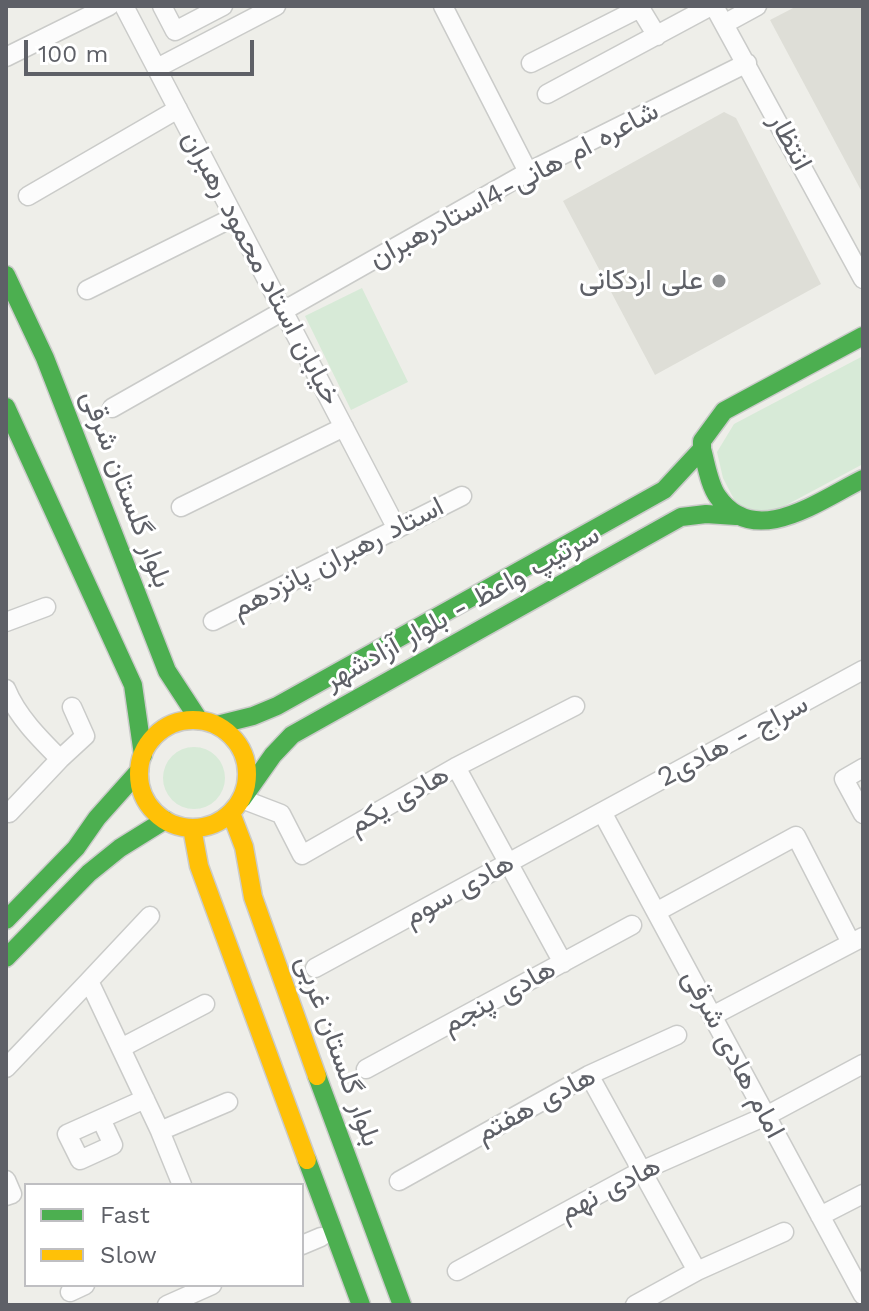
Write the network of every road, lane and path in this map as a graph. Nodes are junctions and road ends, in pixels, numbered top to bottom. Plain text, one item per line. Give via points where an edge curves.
1 (109, 6) edge
2 (124, 6) edge
3 (162, 6) edge
4 (223, 6) edge
5 (276, 6) edge
6 (443, 6) edge
7 (713, 6) edge
8 (757, 6) edge
9 (724, 24) junction
10 (657, 36) junction
11 (6, 57) edge
12 (531, 63) dead end
13 (747, 63) junction
14 (157, 68) junction
15 (547, 94) dead end
16 (178, 109) junction
17 (528, 172) junction
18 (28, 196) dead end
19 (234, 217) junction
20 (6, 275) edge
21 (863, 279) edge
22 (87, 290) dead end
23 (284, 312) junction
24 (863, 336) edge
25 (6, 407) edge
26 (112, 408) dead end
27 (344, 427) junction
28 (702, 449) junction
29 (863, 479) edge
30 (462, 496) dead end
31 (181, 507) dead end
32 (736, 516) junction
33 (397, 529) junction
34 (46, 607) dead end
35 (213, 621) dead end
36 (6, 622) edge
37 (863, 670) edge
38 (167, 671) junction
39 (133, 685) junction
40 (8, 701) edge
41 (575, 706) dead end
42 (72, 707) dead end
43 (208, 723) junction
44 (60, 759) junction
45 (141, 763) junction
46 (456, 767) junction
47 (863, 768) edge
48 (237, 806) junction
49 (602, 812) junction
50 (9, 813) dead end
51 (863, 814) edge
52 (165, 820) junction
53 (192, 828) junction
54 (112, 830) junction
55 (508, 863) junction
56 (253, 897) junction
57 (214, 909) junction
58 (656, 912) junction
59 (150, 916) dead end
60 (6, 920) edge
61 (632, 925) dead end
62 (857, 940) edge
63 (6, 958) edge
64 (563, 963) junction
65 (315, 968) dead end
66 (89, 981) junction
67 (205, 1004) dead end
68 (712, 1016) junction
69 (677, 1035) dead end
70 (121, 1048) junction
71 (863, 1064) edge
72 (6, 1068) edge
73 (366, 1069) dead end
74 (589, 1075) junction
75 (145, 1099) junction
76 (228, 1102) dead end
77 (766, 1116) junction
78 (101, 1119) junction
79 (160, 1131) junction
80 (641, 1171) junction
81 (6, 1180) edge
82 (399, 1181) dead end
83 (181, 1183) edge
84 (308, 1186) edge
85 (863, 1194) edge
86 (6, 1196) edge
87 (820, 1216) junction
88 (784, 1232) dead end
89 (321, 1237) dead end
90 (304, 1244) edge
91 (457, 1271) dead end
92 (697, 1271) junction
93 (208, 1287) edge
94 (863, 1295) edge
95 (167, 1305) edge
96 (361, 1305) edge
97 (402, 1305) edge
98 (635, 1305) edge

1 - 11 street
2 - 14 street, خیابان استاد محمود رهبران
3 - 4 street via 175,31
5 - 14 street
6 - 17 street
7 - 9 street, انتظار
7 - 10 street
8 - 9 street
9 - 13 street, انتظار
10 - 12 street via 640,8
10 - 15 street
13 - 17 street, شاعره ام هانی-4استادرهبران
13 - 21 street, انتظار
14 - 16 street, خیابان استاد محمود رهبران
16 - 18 street
16 - 19 street, خیابان استاد محمود رهبران
17 - 23 street, شاعره ام هانی-4استادرهبران
19 - 22 street
19 - 23 street, خیابان استاد محمود رهبران
20 - 38 main road, بلوار گلستان شرقی via 45,358
23 - 26 street, شاعره ام هانی-4استادرهبران
23 - 27 street, خیابان استاد محمود رهبران
24 - 28 main road, سرتیپ واعظ - بلوار آزادشهر via 724,411 702,441
25 - 39 main road
27 - 31 street
27 - 33 street, خیابان استاد محمود رهبران
28 - 32 main road via 716,495
28 - 43 main road, سرتیپ واعظ - بلوار آزادشهر via 664,490 277,706
29 - 32 main road, سرتیپ واعظ - بلوار آزادشهر via 780,520
30 - 33 street, استاد رهبران پانزدهم
32 - 48 main road, سرتیپ واعظ - بلوار آزادشهر via 681,517 292,735
33 - 35 street, استاد رهبران پانزدهم
34 - 36 street
37 - 49 street, سراج - هادی2
38 - 39 main road via 154,687
38 - 43 main road, بلوار گلستان شرقی
39 - 45 main road
40 - 44 street
41 - 46 street, هادی یکم
42 - 44 street via 85,736
43 - 45 main road via 165,728 148,745
43 - 48 main road via 234,738 245,757 248,778
44 - 50 street
45 - 52 main road via 145,799
45 - 54 main road
46 - 48 street, هادی یکم via 302,855 281,814
46 - 55 street
47 - 51 street via 844,779
48 - 53 main road via 213,825
48 - 56 main road, بلوار گلستان غربی
49 - 55 street, هادی سوم
49 - 58 street, امام هادی شرقی
52 - 53 main road
52 - 54 main road
53 - 57 main road
54 - 60 main road via 76,848
54 - 63 main road via 89,873
55 - 64 street
55 - 65 street, هادی سوم
56 - 57 main road via 243,888 229,887 217,895
56 - 97 main road, بلوار گلستان غربی
57 - 84 main road
58 - 62 street via 796,836
58 - 68 street, امام هادی شرقی
59 - 66 street
61 - 64 street, هادی پنجم
62 - 68 street
64 - 73 street, هادی پنجم
66 - 70 street
66 - 72 street
67 - 70 street
68 - 77 street, امام هادی شرقی
69 - 74 street, هادی هفتم
70 - 75 street
71 - 77 street, هادی نهم
74 - 80 street
74 - 82 street, هادی هفتم
75 - 78 street
75 - 79 street
76 - 79 street
77 - 80 street, هادی نهم
77 - 87 street, امام هادی شرقی
78 - 78 street via 113,1145 80,1160 67,1134
79 - 83 street
80 - 91 street, هادی نهم
80 - 92 street
81 - 86 street via 12,1194
84 - 96 main road
85 - 87 street
87 - 94 street, امام هادی شرقی
88 - 92 street
89 - 90 street
92 - 98 street
93 - 95 street

